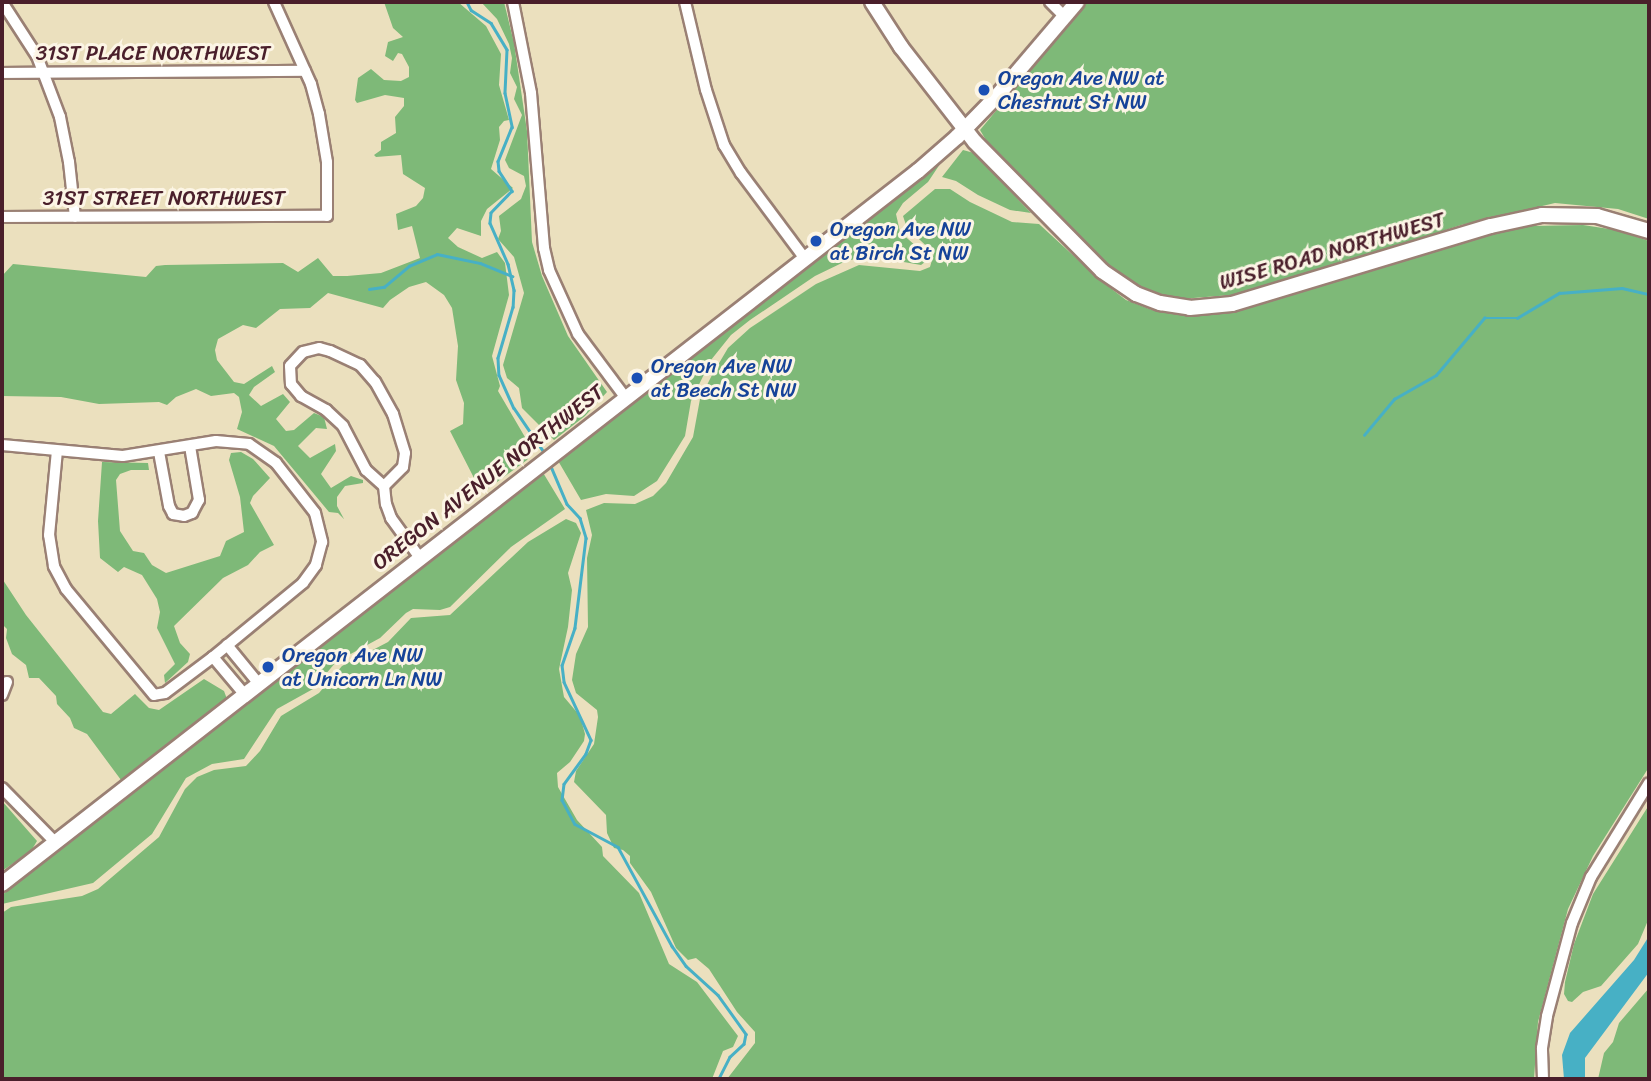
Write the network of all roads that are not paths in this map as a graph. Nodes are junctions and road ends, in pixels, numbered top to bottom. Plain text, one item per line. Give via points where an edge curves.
1 (2, 2) edge
2 (274, 2) edge
3 (513, 2) edge
4 (685, 2) edge
5 (872, 2) edge
6 (1050, 2) edge
7 (1077, 2) edge
8 (1065, 17) junction
9 (305, 71) junction
10 (2, 73) edge
11 (44, 73) junction
12 (965, 129) junction
13 (2, 217) edge
14 (75, 217) junction
15 (1649, 231) edge
16 (805, 259) junction
17 (625, 397) junction
18 (2, 445) edge
19 (190, 446) junction
20 (57, 451) junction
21 (159, 452) junction
22 (384, 486) junction
23 (420, 558) junction
24 (227, 645) junction
25 (213, 657) junction
26 (7, 682) dead end
27 (259, 684) junction
28 (2, 695) edge
29 (245, 695) junction
30 (1649, 783) edge
31 (2, 788) edge
32 (55, 842) junction
33 (2, 884) edge
34 (1544, 1079) edge

1 - 11 street
2 - 9 street
3 - 17 street via 531,93 549,270 569,320
4 - 16 street via 724,145
5 - 12 street, WISE ROAD NORTHWEST
6 - 8 street
7 - 8 street, OREGON AVENUE NORTHWEST
8 - 12 street, OREGON AVENUE NORTHWEST
9 - 11 street, 31ST PLACE NORTHWEST
9 - 14 street, 31ST STREET NORTHWEST via 323,131 327,216
10 - 11 street, 31ST PLACE NORTHWEST
11 - 14 street via 66,144
12 - 15 street, WISE ROAD NORTHWEST via 1102,271 1136,294 1170,306 1232,304 1527,217 1597,216
12 - 16 street, OREGON AVENUE NORTHWEST
13 - 14 street, 31ST STREET NORTHWEST
16 - 17 street, OREGON AVENUE NORTHWEST
17 - 23 street, OREGON AVENUE NORTHWEST
18 - 20 street
19 - 21 street
19 - 21 street via 199,500 192,513 184,516 173,514 169,506
19 - 24 street via 230,441 262,452 313,509 320,527 320,553 310,576
20 - 21 street via 123,456
20 - 25 street via 50,547 66,589 151,694 165,693
22 - 22 street via 366,470 339,421 292,387 288,369 299,354 326,349 360,365 373,379 393,414 405,453 403,467
22 - 23 street via 391,518
23 - 27 street, OREGON AVENUE NORTHWEST
24 - 25 street
24 - 27 street
25 - 29 street
26 - 28 street
27 - 29 street, OREGON AVENUE NORTHWEST
29 - 32 street, OREGON AVENUE NORTHWEST
30 - 34 street via 1591,877 1572,923 1545,1027
31 - 32 street
32 - 33 street, OREGON AVENUE NORTHWEST

